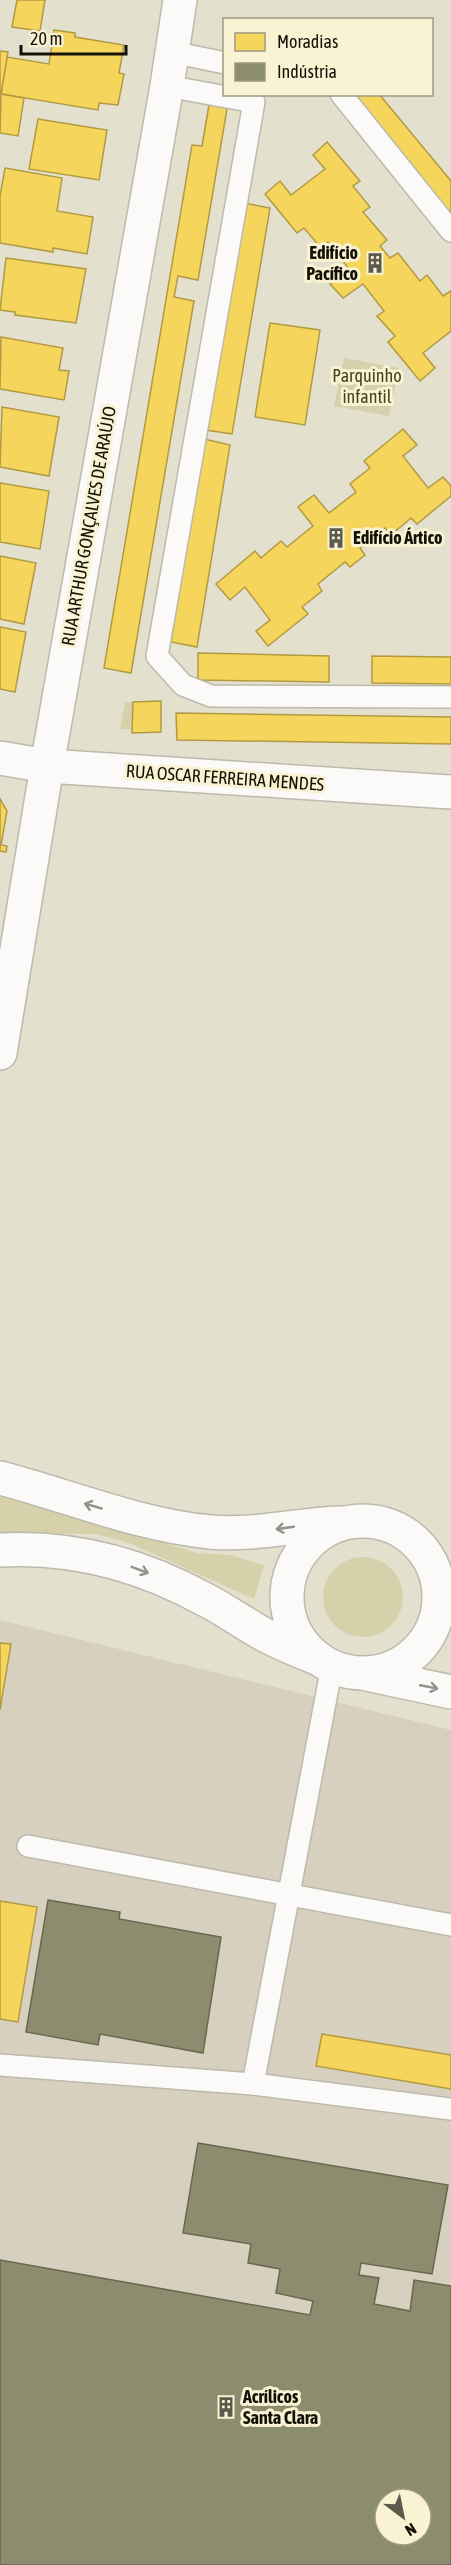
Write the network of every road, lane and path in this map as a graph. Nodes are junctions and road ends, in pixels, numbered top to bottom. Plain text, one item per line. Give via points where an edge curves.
1 (180, 0) edge
2 (172, 52) junction
3 (223, 63) edge
4 (168, 86) junction
5 (343, 96) edge
6 (451, 231) edge
7 (451, 697) edge
8 (0, 758) edge
9 (47, 766) junction
10 (451, 792) edge
11 (0, 1053) edge
12 (0, 1478) edge
13 (343, 1522) junction
14 (0, 1550) edge
15 (444, 1592) edge
16 (325, 1662) junction
17 (365, 1673) junction
18 (451, 1692) edge
19 (28, 1846) dead end
20 (288, 1893) junction
21 (451, 1925) edge
22 (0, 2065) edge
23 (253, 2084) junction
24 (451, 2109) edge

1 - 2 street, RUA ARTHUR GONÇALVES DE ARAÚJO
2 - 3 lane
2 - 4 street, RUA ARTHUR GONÇALVES DE ARAÚJO
4 - 7 lane via 254,102 157,656 183,685 211,696
4 - 9 street, RUA ARTHUR GONÇALVES DE ARAÚJO
5 - 6 lane
8 - 9 street, RUA OSCAR FERREIRA MENDES
9 - 10 street, RUA OSCAR FERREIRA MENDES
9 - 11 street, RUA ARTHUR GONÇALVES DE ARAÚJO
13 -> 12 street via 266,1531 211,1532 156,1522
13 - 15 street via 365,1520 389,1525 412,1538 429,1558
13 - 16 street via 326,1530 302,1551 291,1572 287,1596 290,1620 301,1642
14 -> 16 street via 60,1551 108,1559 142,1570
15 - 17 street via 430,1633 414,1654 391,1668
16 - 17 street via 345,1671
16 - 20 lane
17 -> 18 street
19 - 20 lane
20 - 21 lane
20 - 23 lane
22 - 23 lane
23 - 24 lane

